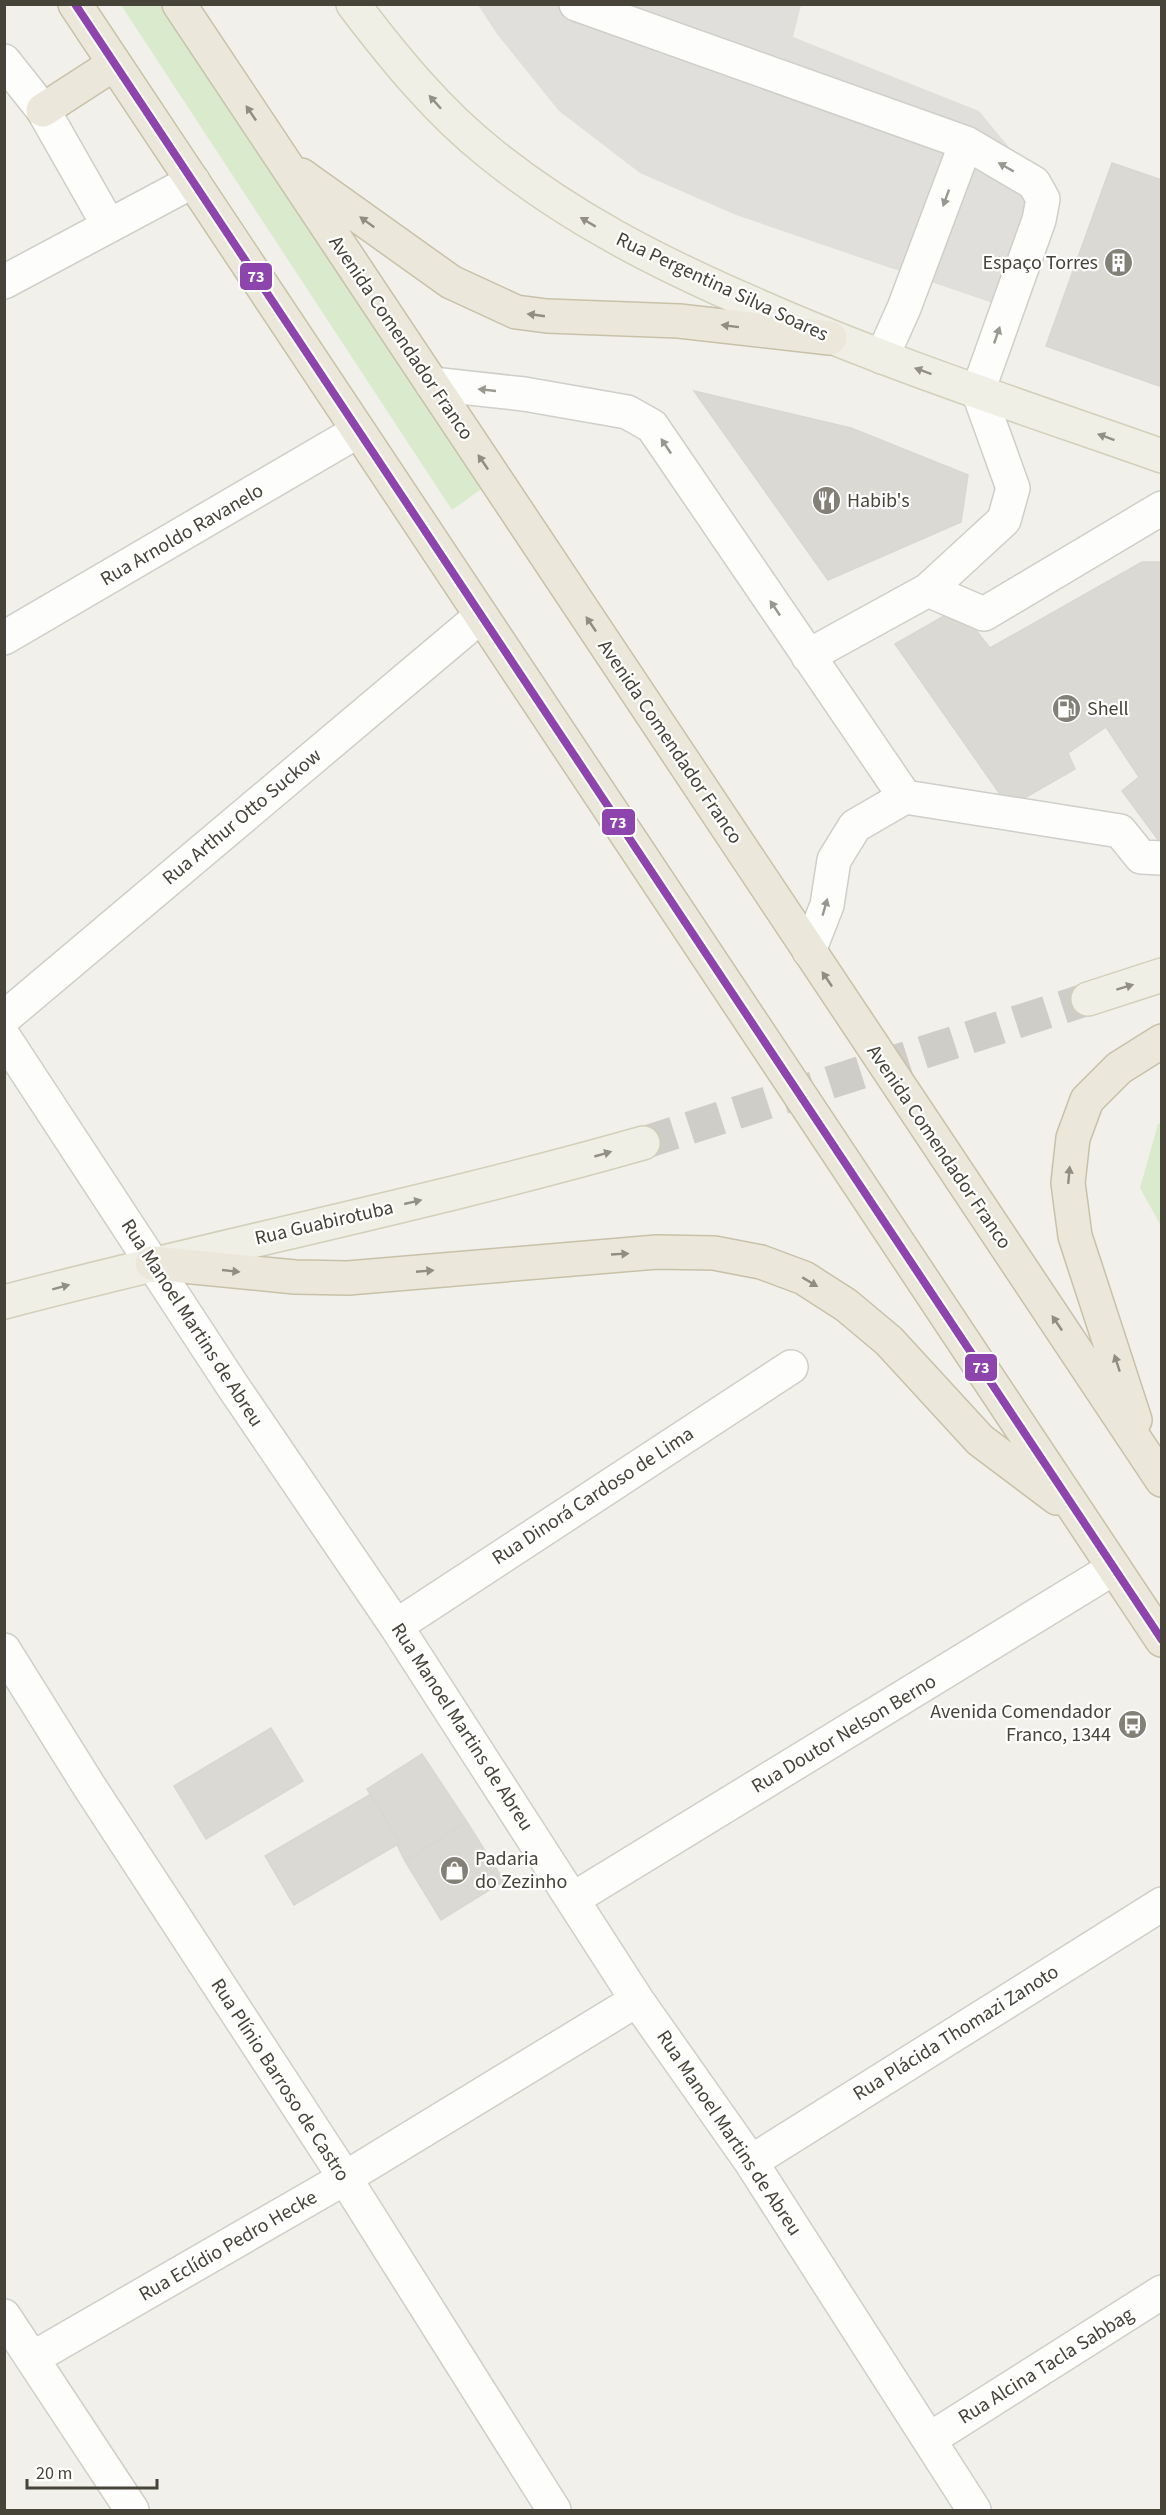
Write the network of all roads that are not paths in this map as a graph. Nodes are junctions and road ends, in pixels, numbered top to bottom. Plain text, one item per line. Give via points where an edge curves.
1 (75, 4) edge
2 (179, 4) edge
3 (353, 4) edge
4 (576, 4) edge
5 (4, 61) edge
6 (114, 64) junction
7 (43, 110) junction
8 (966, 143) junction
9 (284, 162) junction
10 (193, 182) junction
11 (109, 226) junction
12 (4, 282) edge
13 (830, 338) junction
14 (882, 357) junction
15 (432, 384) junction
16 (978, 391) junction
17 (358, 431) junction
18 (1161, 456) edge
19 (1161, 508) edge
20 (928, 590) junction
21 (481, 616) junction
22 (4, 638) edge
23 (808, 656) junction
24 (905, 797) junction
25 (1161, 858) edge
26 (809, 951) junction
27 (1161, 975) edge
28 (1088, 999) tunnel mouth
29 (4, 1018) edge
30 (4, 1037) edge
31 (1161, 1041) edge
32 (643, 1143) tunnel mouth
33 (152, 1263) junction
34 (4, 1302) edge
35 (791, 1367) dead end
36 (1154, 1469) edge
37 (1077, 1514) junction
38 (1114, 1568) junction
39 (396, 1626) junction
40 (1161, 1640) edge
41 (4, 1650) edge
42 (573, 1899) junction
43 (1161, 1904) edge
44 (637, 2000) junction
45 (751, 2162) junction
46 (345, 2178) junction
47 (1161, 2292) edge
48 (4, 2316) edge
49 (33, 2358) junction
50 (930, 2439) junction
51 (132, 2511) edge
52 (554, 2511) edge
53 (974, 2511) edge

1 - 6 highway
9 -> 2 highway, Avenida Comendador Franco
13 -> 3 main road, Rua Pergentina Silva Soares via 665,265 536,189 442,110
4 - 8 street
5 - 7 street
6 - 7 highway
6 - 10 highway
7 - 11 street
8 -> 14 street
16 -> 8 street via 1043,199 1034,183
13 -> 9 highway via 678,321 516,312 451,282
9 - 15 highway, Avenida Comendador Franco
10 - 11 street
10 - 17 highway
11 - 12 street
13 - 14 main road, Rua Pergentina Silva Soares
16 -> 14 main road, Rua Pergentina Silva Soares
23 -> 15 street via 652,426 627,412 524,394
26 -> 15 highway, Avenida Comendador Franco
18 -> 16 main road, Rua Pergentina Silva Soares
16 - 20 street via 1013,488 1004,520
17 - 21 highway
17 - 22 street, Rua Arnoldo Ravanelo
19 - 20 street via 984,614
20 - 23 street
21 - 29 street, Rua Arthur Otto Suckow
21 - 37 highway
23 - 24 street
24 - 25 street via 1120,831 1141,857
26 -> 24 street via 827,905 834,860 855,826
36 -> 26 highway, Avenida Comendador Franco
28 -> 27 main road
30 - 33 street, Rua Manoel Martins de Abreu
36 -> 31 highway via 1075,1236 1068,1183 1073,1138 1087,1100 1119,1068
33 -> 32 main road, Rua Guabirotuba
34 -> 33 main road, Rua Guabirotuba
33 -> 37 highway via 295,1277 348,1278 657,1252 714,1253 761,1262 804,1278 846,1305 889,1341 980,1440
33 - 39 street, Rua Manoel Martins de Abreu
35 - 39 street, Rua Dinorá Cardoso de Lima
37 - 38 highway
38 - 40 highway
38 - 42 street, Rua Doutor Nelson Berno
39 - 42 street, Rua Manoel Martins de Abreu
41 - 46 street, Rua Plínio Barroso de Castro
42 - 44 street, Rua Manoel Martins de Abreu
43 - 45 street, Rua Plácida Thomazi Zanoto
44 - 45 street, Rua Manoel Martins de Abreu
44 - 46 street, Rua Eclídio Pedro Hecke
45 - 50 street, Rua Manoel Martins de Abreu
46 - 49 street, Rua Eclídio Pedro Hecke
46 - 52 street, Rua Plínio Barroso de Castro
47 - 50 street, Rua Alcina Tacla Sabbag
48 - 49 street
49 - 51 street
50 - 53 street, Rua Manoel Martins de Abreu

